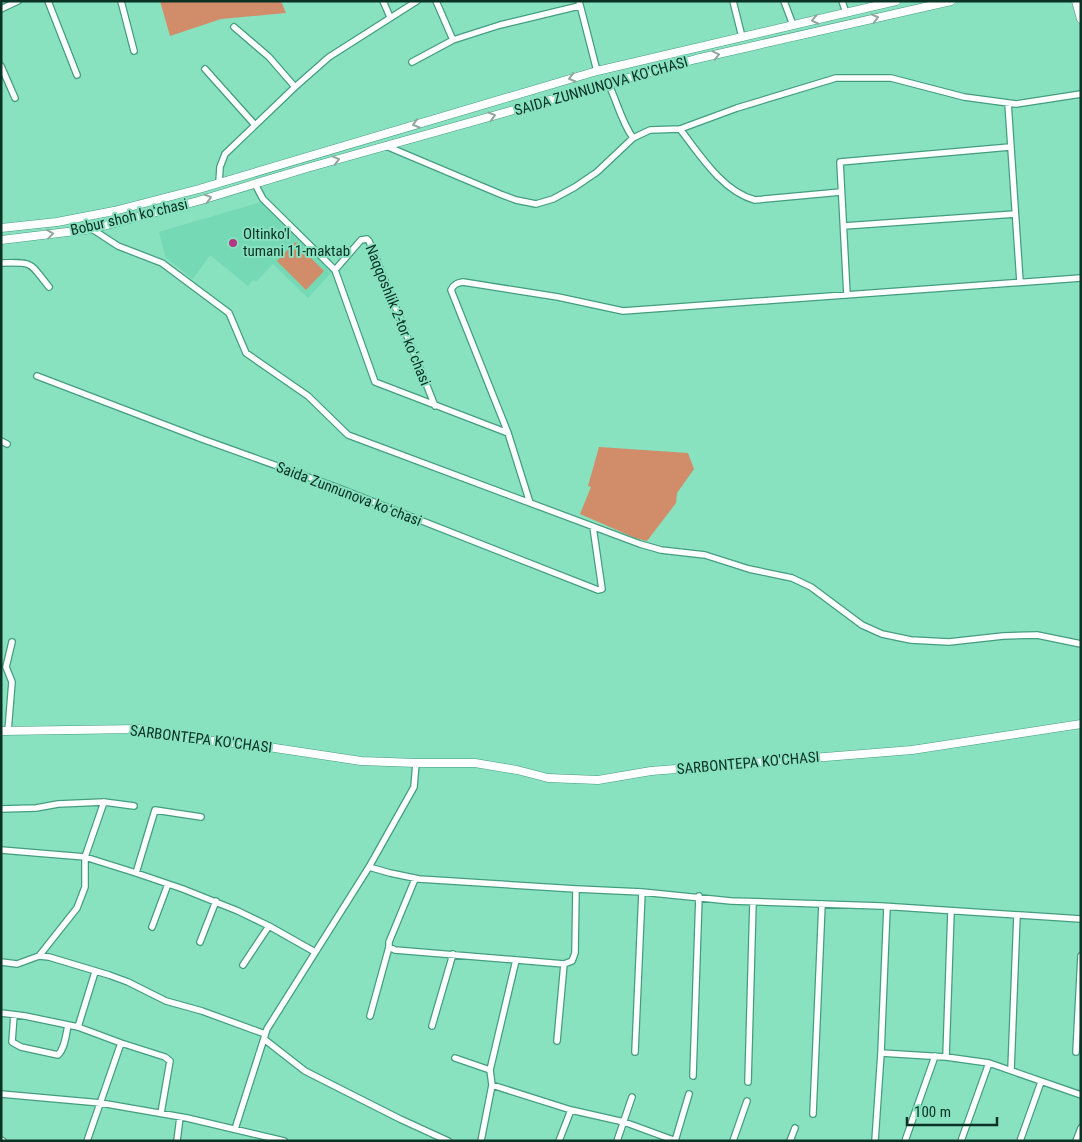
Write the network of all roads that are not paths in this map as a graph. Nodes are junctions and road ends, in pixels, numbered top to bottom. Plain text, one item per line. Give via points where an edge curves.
1 (18, 1) edge
2 (48, 1) edge
3 (121, 1) edge
4 (383, 1) edge
5 (417, 1) edge
6 (436, 1) edge
7 (733, 1) edge
8 (784, 1) edge
9 (842, 1) edge
10 (896, 1) edge
11 (951, 1) edge
12 (1076, 1) edge
13 (579, 4) edge
14 (1, 9) edge
15 (846, 13) junction
16 (390, 17) junction
17 (1081, 18) edge
18 (793, 25) junction
19 (234, 27) dead end
20 (742, 37) junction
21 (452, 40) junction
22 (134, 51) dead end
23 (412, 62) dead end
24 (1, 66) edge
25 (205, 69) dead end
26 (597, 71) junction
27 (77, 75) dead end
28 (608, 83) junction
29 (295, 87) junction
30 (1081, 94) edge
31 (15, 98) dead end
32 (1008, 103) junction
33 (254, 125) junction
34 (680, 129) junction
35 (633, 138) junction
36 (386, 146) junction
37 (1010, 147) junction
38 (304, 157) junction
39 (308, 168) junction
40 (250, 174) joint
41 (219, 183) junction
42 (255, 184) junction
43 (842, 192) junction
44 (1015, 214) junction
45 (844, 226) junction
46 (1, 228) edge
47 (92, 229) junction
48 (1, 240) edge
49 (1, 263) edge
50 (335, 270) junction
51 (1081, 278) edge
52 (1020, 282) junction
53 (49, 287) dead end
54 (847, 295) junction
55 (37, 376) dead end
56 (435, 406) junction
57 (508, 433) junction
58 (530, 503) junction
59 (593, 527) junction
60 (12, 642) dead end
61 (1081, 644) edge
62 (1081, 724) edge
63 (5, 731) edge
64 (416, 764) junction
65 (104, 802) junction
66 (134, 806) dead end
67 (1, 809) edge
68 (200, 817) dead end
69 (1, 850) edge
70 (85, 857) junction
71 (369, 866) junction
72 (136, 873) junction
73 (415, 879) junction
74 (168, 884) junction
75 (576, 889) junction
76 (642, 892) junction
77 (699, 896) junction
78 (216, 901) junction
79 (753, 902) junction
80 (822, 904) junction
81 (887, 907) junction
82 (951, 911) junction
83 (1017, 915) junction
84 (1081, 919) edge
85 (269, 926) junction
86 (152, 927) dead end
87 (200, 942) dead end
88 (389, 947) junction
89 (315, 952) junction
90 (453, 954) junction
91 (39, 956) junction
92 (1081, 956) edge
93 (516, 960) junction
94 (1, 962) edge
95 (564, 964) junction
96 (243, 965) dead end
97 (95, 972) junction
98 (1, 1013) edge
99 (14, 1015) junction
100 (370, 1016) dead end
101 (68, 1025) junction
102 (432, 1026) dead end
103 (78, 1027) junction
104 (265, 1037) junction
105 (557, 1041) dead end
106 (121, 1042) junction
107 (635, 1052) dead end
108 (1076, 1052) dead end
109 (881, 1053) junction
110 (935, 1056) junction
111 (946, 1057) junction
112 (455, 1058) dead end
113 (989, 1063) junction
114 (490, 1070) junction
115 (1011, 1070) junction
116 (693, 1076) dead end
117 (748, 1082) dead end
118 (1041, 1082) junction
119 (492, 1085) junction
120 (1, 1094) edge
121 (689, 1094) dead end
122 (1081, 1095) edge
123 (632, 1097) dead end
124 (747, 1101) dead end
125 (101, 1103) junction
126 (571, 1110) junction
127 (161, 1113) junction
128 (813, 1114) dead end
129 (180, 1117) junction
130 (624, 1122) junction
131 (795, 1128) dead end
132 (1081, 1128) edge
133 (234, 1129) junction
134 (87, 1141) edge
135 (177, 1141) edge
136 (284, 1141) edge
137 (448, 1141) edge
138 (481, 1141) edge
139 (560, 1141) edge
140 (616, 1141) edge
141 (676, 1141) edge
142 (733, 1141) edge
143 (790, 1141) edge
144 (875, 1141) edge
145 (905, 1141) edge
146 (961, 1141) edge
147 (1020, 1141) edge
148 (1076, 1141) edge

1 - 14 street
2 - 27 street
3 - 22 street
4 - 16 street
5 - 16 street
6 - 21 street
7 - 20 street
8 - 18 street
9 - 15 street
10 - 15 main road, SAIDA ZUNNUNOVA KO'CHASI
28 -> 11 main road, SAIDA ZUNNUNOVA KO'CHASI via 696,59
12 - 17 main road
13 - 21 street
13 - 26 street
15 -> 18 main road, SAIDA ZUNNUNOVA KO'CHASI
16 - 29 street via 329,57
18 - 20 main road, SAIDA ZUNNUNOVA KO'CHASI
19 - 29 street via 269,57
20 - 26 main road, SAIDA ZUNNUNOVA KO'CHASI
21 - 23 street
24 - 31 street
25 - 33 street
26 -> 38 main road, SAIDA ZUNNUNOVA KO'CHASI
28 - 35 street
36 -> 28 main road, SAIDA ZUNNUNOVA KO'CHASI
29 - 33 street
30 - 32 street
32 - 34 street via 964,97 891,78 836,78 736,108
32 - 37 street
33 - 41 street via 225,154
34 - 35 street via 650,130
34 - 43 street via 706,164 744,197 755,200
35 - 36 street via 597,172 575,187 536,204 500,194
39 -> 36 main road, SAIDA ZUNNUNOVA KO'CHASI
37 - 43 street via 840,162
37 - 44 street
38 - 39 main road
38 - 40 main road, SAIDA ZUNNUNOVA KO'CHASI
39 - 42 main road, SAIDA ZUNNUNOVA KO'CHASI
40 - 41 main road, Bobur shoh koʻchasi
41 - 46 main road, Bobur shoh koʻchasi via 93,216
47 -> 42 main road, Bobur shoh koʻchasi
42 - 50 street via 262,199
43 - 45 street
44 - 45 street
44 - 52 street
45 - 54 street
48 -> 47 main road, Bobur shoh koʻchasi
47 - 58 street via 118,246 162,264 229,312 246,354 308,396 348,434
49 - 53 street via 31,264
50 - 56 street via 375,382
50 - 56 street, Naqqoshlik 2-tor koʻchasi via 360,240 369,241
51 - 52 street
52 - 54 street
54 - 57 street via 623,311 558,297 458,283 451,290
55 - 59 street, Saida Zunnunova koʻchasi via 333,486 598,590 602,589
56 - 57 street
57 - 58 street
58 - 59 street
59 - 61 street via 661,550 705,555 792,578 882,634 949,642 1037,635
60 - 63 street via 6,668 12,682
62 - 64 main road, SARBONTEPA KO'CHASI via 912,750 651,771 598,780 548,778 475,763
63 - 64 main road, SARBONTEPA KO'CHASI via 138,729 311,755
64 - 71 street via 414,787
65 - 66 street
65 - 67 street
65 - 70 street
68 - 72 street via 155,810
69 - 70 street
70 - 72 street
70 - 91 street via 84,887 77,908
71 - 73 street
71 - 89 street
72 - 74 street
73 - 75 street
73 - 88 street
74 - 78 street
74 - 86 street
75 - 76 street
75 - 95 street via 575,953 572,961
76 - 77 street
76 - 107 street
77 - 79 street
77 - 116 street
78 - 85 street
78 - 87 street
79 - 80 street
79 - 117 street
80 - 81 street
80 - 128 street
81 - 82 street
81 - 109 street
82 - 83 street
82 - 111 street
83 - 84 street
83 - 115 street
85 - 89 street
85 - 96 street
88 - 90 street
88 - 100 street
89 - 104 street
90 - 93 street
90 - 102 street
91 - 94 street via 17,964
91 - 97 street
92 - 108 street
93 - 95 street
93 - 114 street
95 - 105 street
97 - 103 street
97 - 104 street
98 - 99 street
99 - 101 street
99 - 101 street via 12,1042 58,1055
101 - 103 street
103 - 106 street
104 - 133 street
104 - 137 street via 305,1071
106 - 125 street
106 - 127 street via 170,1061
109 - 110 street
109 - 144 street
110 - 111 street
110 - 145 street
111 - 113 street
112 - 114 street
113 - 115 street
113 - 146 street
114 - 119 street
115 - 118 street
118 - 122 street
118 - 147 street
119 - 126 street
119 - 138 street
120 - 125 street
121 - 141 street
123 - 130 street
124 - 142 street
125 - 127 street
125 - 134 street
126 - 130 street
126 - 139 street
127 - 129 street
129 - 133 street
129 - 135 street
130 - 140 street
130 - 141 street
131 - 143 street
132 - 148 street
133 - 136 street

